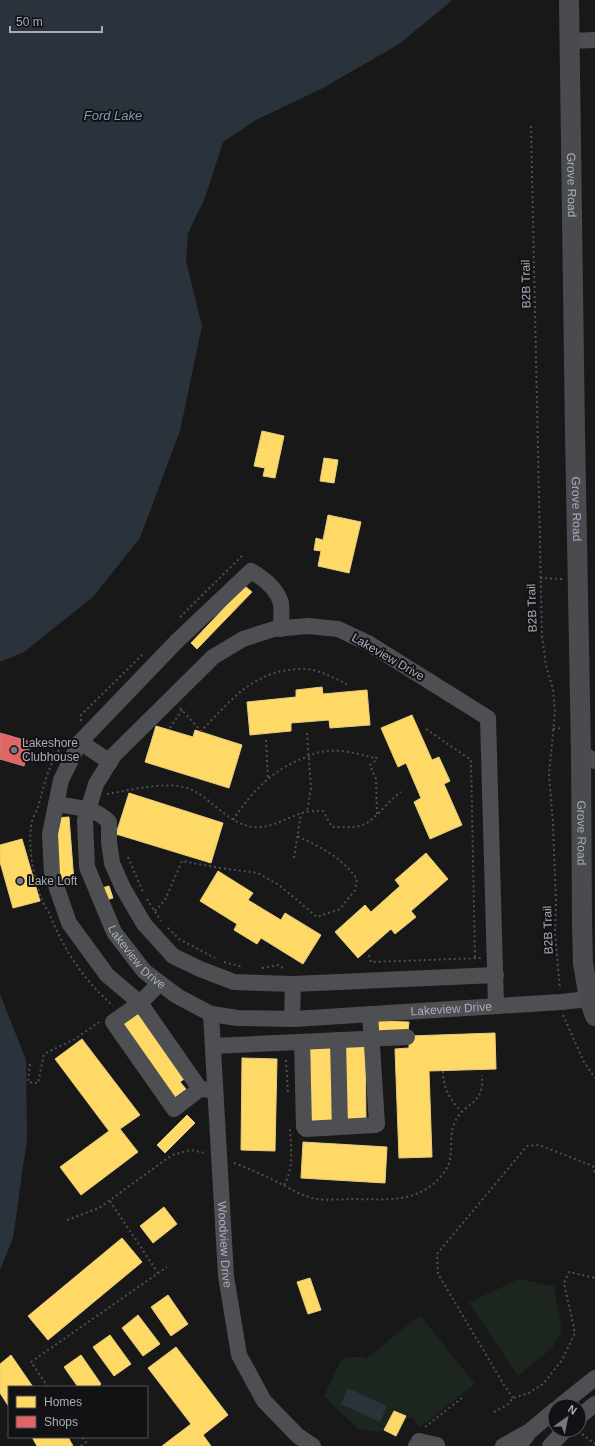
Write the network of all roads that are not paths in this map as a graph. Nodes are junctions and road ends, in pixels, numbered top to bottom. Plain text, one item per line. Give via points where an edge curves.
1 (569, 0) edge
2 (595, 40) edge
3 (570, 41) junction
4 (281, 629) junction
5 (80, 742) junction
6 (588, 757) edge
7 (110, 762) junction
8 (56, 804) junction
9 (90, 804) junction
10 (588, 870) edge
11 (588, 905) edge
12 (496, 975) junction
13 (160, 983) junction
14 (295, 984) junction
15 (140, 1003) junction
16 (496, 1006) junction
17 (592, 1008) edge
18 (211, 1014) junction
19 (370, 1014) junction
20 (292, 1019) junction
21 (408, 1037) dead end
22 (371, 1038) junction
23 (338, 1040) junction
24 (302, 1042) junction
25 (213, 1046) junction
26 (208, 1090) junction
27 (340, 1127) junction
28 (595, 1378) edge
29 (579, 1398) edge
30 (547, 1422) edge
31 (530, 1430) junction
32 (558, 1438) edge
33 (437, 1445) dead end
34 (313, 1446) edge
35 (416, 1446) edge
36 (503, 1446) edge
37 (519, 1446) edge
38 (550, 1446) edge

1 - 3 main road, Grove Road
2 - 3 street
3 - 6 main road, Grove Road via 575,456
4 - 5 street via 281,603 273,589 251,571 177,641
4 - 7 street, Lakeview Drive via 243,638 213,657 114,754
4 - 12 street, Lakeview Drive via 308,626 338,629 368,643 488,718
5 - 7 street
5 - 8 street via 61,780
6 - 10 main road, Grove Road
7 - 9 street, Lakeview Drive via 96,784
8 - 9 street
8 - 15 street via 50,834 52,874 69,923 107,975
9 - 13 street, Lakeview Drive via 85,820 87,867 114,932 144,971
9 - 14 street via 109,822 112,863 123,888 144,924 173,956 234,982
10 - 11 main road, Grove Road
11 - 17 main road, Grove Road via 584,963
12 - 14 street
12 - 16 street, Lakeview Drive
13 - 15 street
13 - 18 street, Lakeview Drive via 177,996
14 - 20 street
15 - 26 street
15 - 26 street via 113,1022 174,1109
16 - 17 street via 561,1002
16 - 19 street, Lakeview Drive
18 - 20 street, Lakeview Drive via 238,1018
18 - 25 street, Woodview Drive
19 - 20 street, Lakeview Drive
19 - 22 street
21 - 22 street
22 - 23 street
22 - 27 street via 377,1124
23 - 24 street
23 - 27 street
24 - 25 street
24 - 27 street via 304,1127
25 - 26 street, Woodview Drive
26 - 34 street, Woodview Drive via 226,1276 238,1355 264,1401 298,1436
28 - 29 street
30 - 31 street
31 - 36 street
31 - 37 street
32 - 38 street
33 - 35 street via 419,1441

